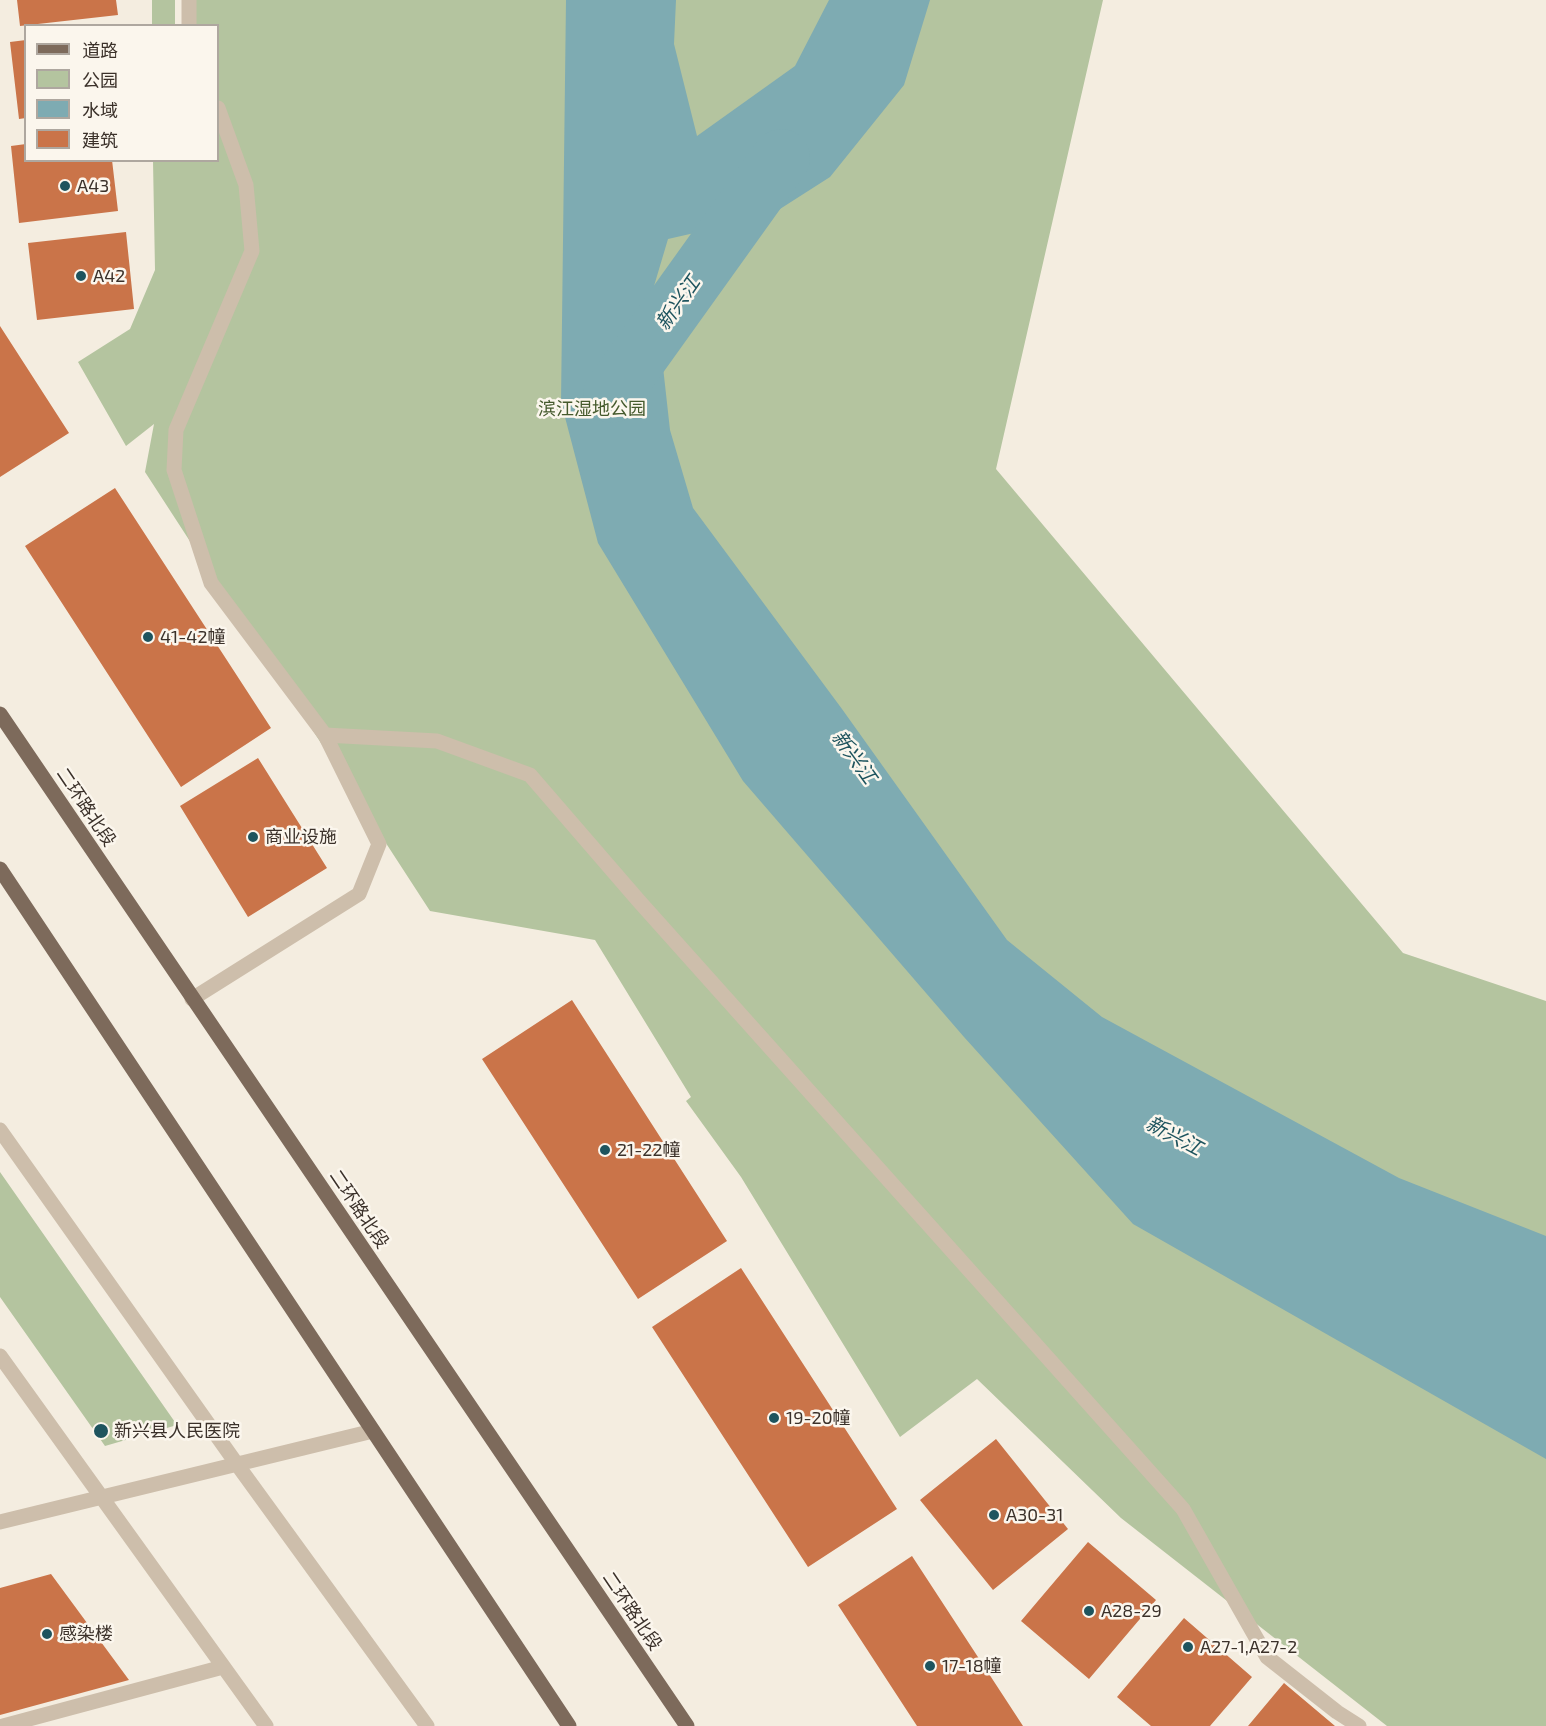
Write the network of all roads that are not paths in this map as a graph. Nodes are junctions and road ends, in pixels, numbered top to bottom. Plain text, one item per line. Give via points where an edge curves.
1 (189, 0) edge
2 (189, 24) edge
3 (219, 111) edge
4 (0, 714) edge
5 (325, 735) junction
6 (0, 868) edge
7 (192, 999) junction
8 (0, 1130) edge
9 (0, 1356) edge
10 (373, 1431) junction
11 (236, 1463) junction
12 (101, 1496) junction
13 (0, 1522) edge
14 (223, 1666) junction
15 (3, 1726) edge
16 (266, 1726) edge
17 (427, 1726) edge
18 (569, 1726) edge
19 (687, 1726) edge
20 (1359, 1726) edge

1 - 2 street
3 - 5 street via 246,185 252,251 176,430 174,470 211,583
4 - 7 main road, 二环路北段
5 - 7 street via 379,844 359,894
5 - 20 street via 437,741 530,775 1183,1509 1267,1657
6 - 10 main road
7 - 19 main road, 二环路北段
8 - 11 street
9 - 12 street
10 - 11 street
10 - 18 main road
11 - 12 street
11 - 17 street
12 - 13 street
12 - 14 street
14 - 15 street
14 - 16 street

